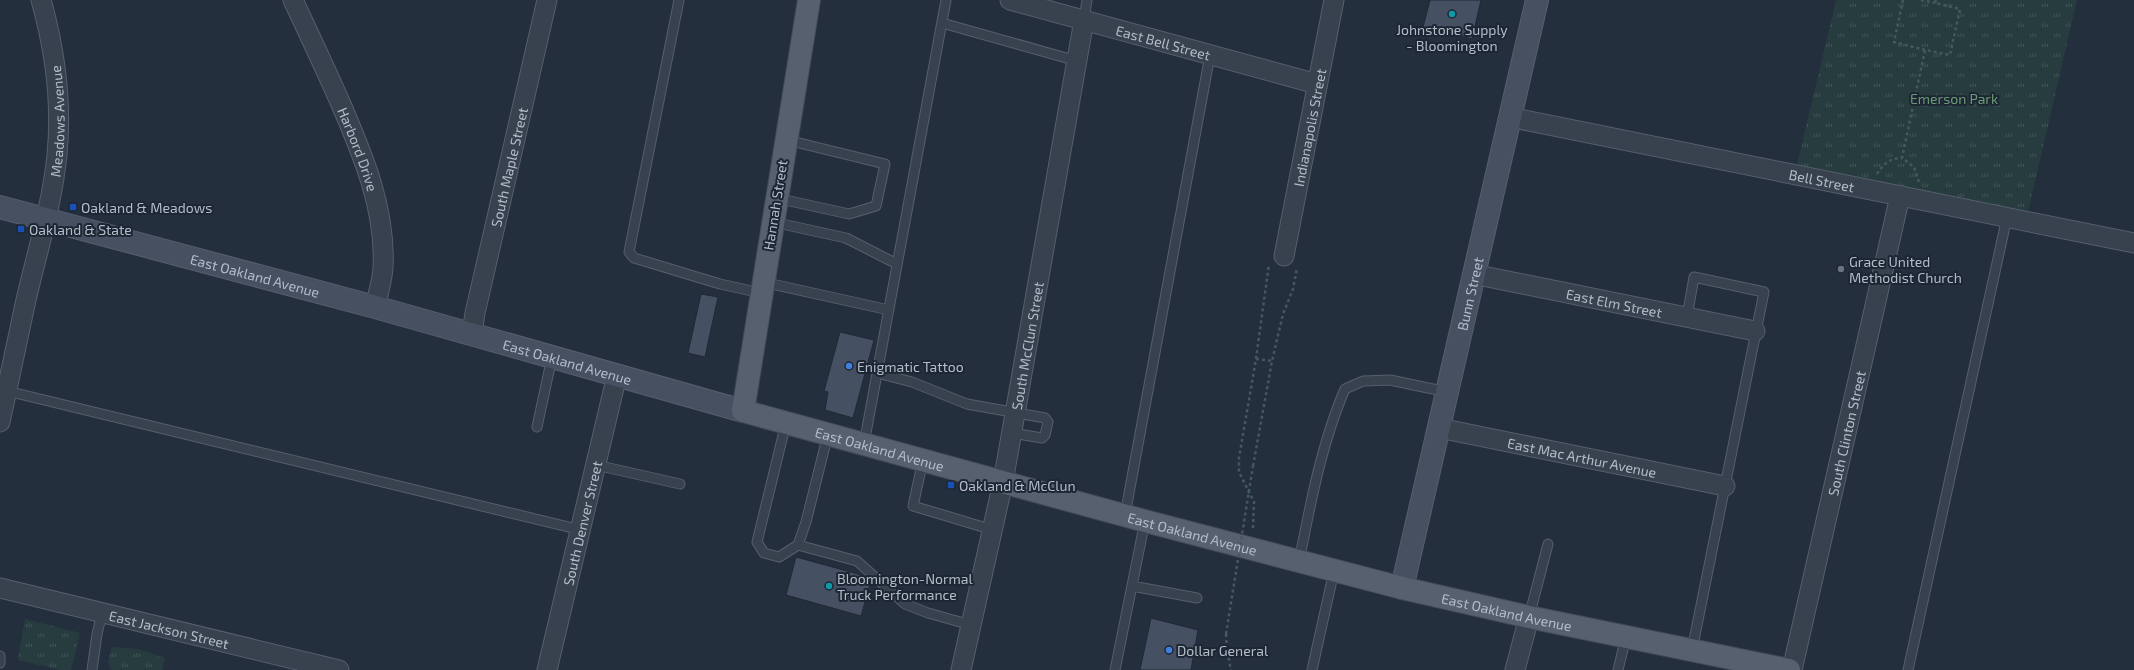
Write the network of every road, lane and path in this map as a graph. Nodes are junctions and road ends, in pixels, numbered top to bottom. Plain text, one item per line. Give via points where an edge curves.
1 (41, 0) edge
2 (292, 0) edge
3 (547, 0) edge
4 (678, 0) edge
5 (809, 0) edge
6 (946, 0) edge
7 (1010, 0) edge
8 (1088, 0) edge
9 (1334, 0) edge
10 (1537, 0) edge
11 (1903, 0) edge
12 (1921, 0) edge
13 (1936, 2) edge
14 (1084, 20) junction
15 (942, 23) junction
16 (1925, 50) junction
17 (1210, 55) junction
18 (1078, 61) junction
19 (1317, 84) junction
20 (1509, 117) junction
21 (785, 140) junction
22 (1902, 158) junction
23 (1876, 175) dead end
24 (1920, 185) dead end
25 (1900, 196) junction
26 (776, 198) junction
27 (0, 207) edge
28 (2007, 217) junction
29 (45, 219) junction
30 (773, 222) junction
31 (2134, 243) edge
32 (1284, 256) joint
33 (898, 264) junction
34 (1473, 274) junction
35 (762, 288) junction
36 (375, 307) junction
37 (889, 310) junction
38 (1687, 317) junction
39 (1755, 331) junction
40 (472, 334) junction
41 (552, 357) junction
42 (1256, 359) junction
43 (1272, 361) dead end
44 (877, 373) junction
45 (617, 376) junction
46 (7, 391) junction
47 (1447, 392) junction
48 (743, 411) junction
49 (1016, 413) junction
50 (0, 422) edge
51 (786, 423) junction
52 (537, 427) dead end
53 (1439, 428) junction
54 (1012, 433) junction
55 (828, 434) junction
56 (864, 444) junction
57 (923, 460) junction
58 (596, 465) junction
59 (1253, 466) dead end
60 (1003, 482) junction
61 (680, 484) dead end
62 (1725, 486) junction
63 (1135, 518) junction
64 (1253, 528) dead end
65 (581, 530) junction
66 (993, 530) junction
67 (1548, 544) dead end
68 (798, 545) junction
69 (1299, 562) junction
70 (1334, 571) junction
71 (1132, 586) junction
72 (0, 588) edge
73 (1402, 588) junction
74 (1197, 598) dead end
75 (102, 612) junction
76 (1529, 617) junction
77 (971, 625) junction
78 (1626, 637) junction
79 (1692, 650) junction
80 (0, 656) edge
81 (0, 663) edge
82 (92, 670) edge
83 (339, 670) edge
84 (547, 670) edge
85 (961, 670) edge
86 (1115, 670) edge
87 (1231, 670) edge
88 (1312, 670) edge
89 (1515, 670) edge
90 (1618, 670) edge
91 (1789, 670) edge
92 (1792, 670) edge
93 (1908, 670) edge

1 - 29 street, Meadows Avenue via 49,31 59,106 57,156
2 - 36 street, Harbord Drive via 357,141 375,194 383,267
3 - 40 street, South Maple Street
4 - 35 lane via 629,252 634,258 720,284
5 - 21 main road, Hannah Street
6 - 15 lane
7 - 14 street, East Bell Street
8 - 14 lane
9 - 19 street, Indianapolis Street
10 - 20 main road, Bunn Street
11 - 16 path via 1894,42
12 - 13 path
13 - 16 path via 1960,9 1950,56
14 - 17 street, East Bell Street
14 - 18 street, South McClun Street
15 - 18 lane
15 - 33 lane
16 - 22 path
17 - 19 street, East Bell Street
17 - 63 lane
18 - 49 street, South McClun Street
19 - 32 street, Indianapolis Street
20 - 25 street, Bell Street
20 - 34 main road, Bunn Street
21 - 26 main road, Hannah Street
21 - 26 lane via 885,164 876,206 849,214
22 - 23 path via 1894,158 1883,164
22 - 24 path via 1914,168
25 - 28 street, Bell Street
25 - 92 street, South Clinton Street
26 - 30 main road, Hannah Street
27 - 29 main road, East Oakland Avenue
28 - 31 street, Bell Street
28 - 93 lane
29 - 36 main road, East Oakland Avenue
29 - 46 street, Meadows Avenue
30 - 33 lane via 846,238
30 - 35 main road, Hannah Street
32 - 42 path via 1271,253
33 - 37 lane
34 - 38 street, East Elm Street
34 - 47 main road, Bunn Street
35 - 37 lane
35 - 48 main road, Hannah Street
36 - 40 main road, East Oakland Avenue
37 - 44 lane
38 - 39 street, East Elm Street
38 - 39 lane via 1694,277 1744,287 1764,292
39 - 62 lane
40 - 41 main road, East Oakland Avenue
41 - 45 main road, East Oakland Avenue
41 - 52 lane
42 - 43 path
42 - 64 path via 1239,458 1239,472 1254,502
44 - 49 lane via 912,382 967,404
44 - 56 lane
45 - 48 main road, East Oakland Avenue
45 - 58 street, South Denver Street
46 - 50 street, Meadows Avenue
46 - 65 lane
47 - 53 main road, Bunn Street
47 - 69 lane via 1390,380 1363,381 1345,389 1334,413
48 - 51 main road, East Oakland Avenue
49 - 54 street, South McClun Street
49 - 54 lane via 1047,420 1045,435 1042,438
51 - 55 main road, East Oakland Avenue
51 - 68 lane via 757,542 764,553 779,557
53 - 62 street, East Mac Arthur Avenue
53 - 73 main road, Bunn Street
54 - 60 street, South McClun Street
55 - 56 main road, East Oakland Avenue
55 - 68 lane
56 - 57 main road, East Oakland Avenue
57 - 60 main road, East Oakland Avenue
57 - 66 lane via 913,506
58 - 61 lane
58 - 65 street, South Denver Street
59 - 87 path, bridge via 1226,634
60 - 63 main road, East Oakland Avenue
60 - 66 street, South McClun Street
62 - 79 lane
63 - 69 main road, East Oakland Avenue
63 - 71 lane
65 - 84 street, South Denver Street
66 - 77 street, South McClun Street
67 - 76 lane
68 - 77 lane via 857,561 905,604
69 - 70 main road, East Oakland Avenue
70 - 73 main road, East Oakland Avenue
70 - 88 lane
71 - 74 lane
71 - 86 lane
72 - 75 street, East Jackson Street
73 - 76 main road, East Oakland Avenue
75 - 82 lane
75 - 83 street, East Jackson Street
76 - 78 main road, East Oakland Avenue
76 - 89 street
77 - 85 street, South McClun Street
78 - 79 main road, East Oakland Avenue
78 - 90 lane
79 - 91 main road, East Oakland Avenue
80 - 81 lane

